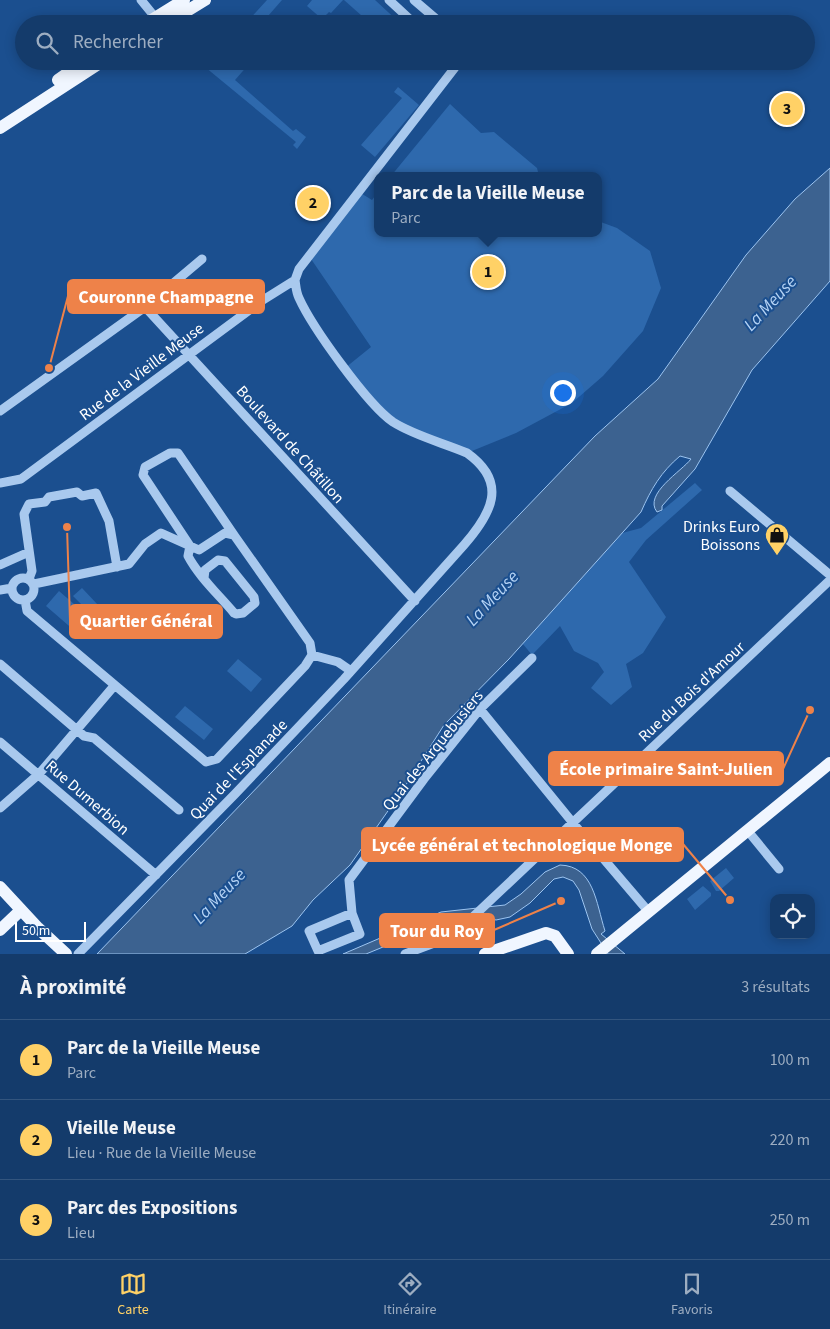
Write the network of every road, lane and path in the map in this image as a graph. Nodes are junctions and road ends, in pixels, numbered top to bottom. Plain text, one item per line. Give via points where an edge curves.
1 (141, 0) edge
2 (184, 0) edge
3 (205, 0) edge
4 (388, 0) edge
5 (414, 0) edge
6 (152, 15) edge
7 (166, 15) edge
8 (172, 15) edge
9 (405, 15) edge
10 (432, 15) edge
11 (72, 70) edge
12 (89, 70) edge
13 (453, 70) edge
14 (0, 120) edge
15 (0, 128) edge
16 (202, 260) dead end
17 (294, 280) junction
18 (145, 307) junction
19 (190, 354) junction
20 (0, 411) edge
21 (0, 483) edge
22 (730, 491) dead end
23 (234, 535) junction
24 (190, 546) junction
25 (29, 552) junction
26 (0, 566) edge
27 (117, 567) junction
28 (830, 575) edge
29 (204, 578) junction
30 (830, 580) edge
31 (32, 581) junction
32 (12, 588) junction
33 (0, 590) edge
34 (25, 600) junction
35 (415, 601) junction
36 (312, 655) junction
37 (532, 658) dead end
38 (0, 664) edge
39 (351, 671) junction
40 (114, 686) junction
41 (480, 709) junction
42 (77, 730) junction
43 (0, 742) edge
44 (829, 767) edge
45 (39, 774) junction
46 (0, 808) edge
47 (179, 810) dead end
48 (572, 823) junction
49 (747, 830) junction
50 (779, 869) dead end
51 (156, 875) junction
52 (0, 887) edge
53 (21, 910) junction
54 (648, 910) junction
55 (352, 913) junction
56 (0, 930) edge
57 (66, 954) edge
58 (78, 954) edge
59 (405, 954) edge
60 (484, 954) edge
61 (568, 954) edge
62 (597, 954) edge

1 - 6 street
2 - 7 main road
3 - 8 main road
4 - 9 street
5 - 10 street
11 - 14 main road
12 - 15 main road
13 - 17 street, Rue de la Vieille Meuse via 298,269
16 - 18 street
17 - 19 street, Rue de la Vieille Meuse
17 - 35 street, Quai de l'Esplanade via 309,317 384,415 406,428 468,453 477,460 489,480 492,495 482,524
18 - 19 street, Boulevard de Châtillon
18 - 20 street
19 - 21 street, Rue de la Vieille Meuse via 21,479
19 - 35 street, Boulevard de Châtillon
22 - 28 street
23 - 24 street via 225,532 199,550
23 - 24 street via 178,453 170,453 144,467 143,475
23 - 36 street via 310,643
24 - 27 street via 162,534 145,544 129,564
24 - 29 street via 188,556
25 - 26 street
25 - 27 street via 24,514 28,504 77,492 82,496 96,493 110,521
25 - 31 street
27 - 31 street
29 - 29 street via 236,614 243,614 255,604 254,597 225,561 218,560 205,570
30 - 48 street, Rue du Bois d'Amour
31 - 32 street via 18,578
31 - 34 street via 33,594
32 - 33 street
32 - 34 street via 17,598
34 - 40 street via 27,611
35 - 39 street, Quai de l'Esplanade
36 - 39 street via 338,662
36 - 40 street via 306,666 224,752 210,762 202,760
37 - 41 street, Quai des Arquebusiers
38 - 42 street
39 - 51 street, Quai de l'Esplanade
40 - 42 street
41 - 48 street
41 - 55 street, Quai des Arquebusiers via 349,880
42 - 45 street
42 - 47 street via 94,738
43 - 45 street, Rue Dumerbion
44 - 49 main road
45 - 46 street
45 - 51 street, Rue Dumerbion
48 - 54 street
48 - 59 street, Rue du Bois d'Amour via 460,929 445,939
49 - 50 street
49 - 54 main road
51 - 58 street, Quai de l'Esplanade
52 - 53 main road
53 - 56 main road
53 - 57 main road
54 - 62 main road
55 - 55 street, Quai des Arquebusiers via 309,931 318,951 360,934
60 - 61 main road via 546,933 555,936

